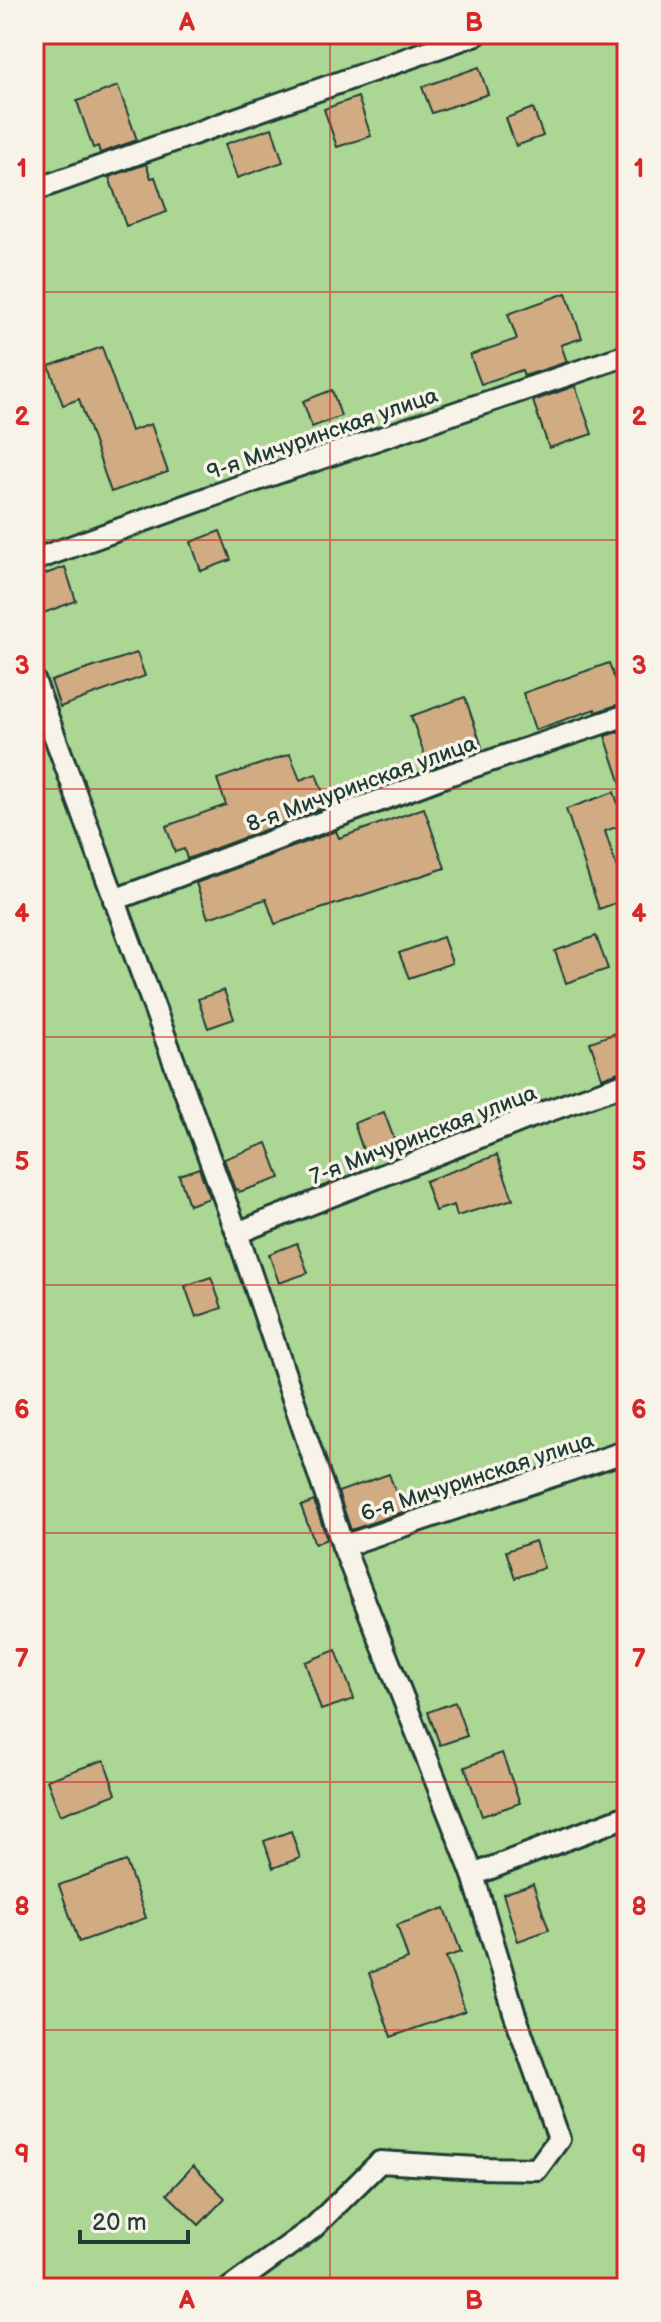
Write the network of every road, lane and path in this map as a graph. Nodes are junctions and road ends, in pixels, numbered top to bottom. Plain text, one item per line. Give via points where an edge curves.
1 (477, 34) edge
2 (34, 190) edge
3 (627, 355) edge
4 (34, 560) edge
5 (34, 680) edge
6 (627, 715) edge
7 (114, 900) junction
8 (627, 1083) edge
9 (237, 1233) junction
10 (627, 1451) edge
11 (343, 1546) junction
12 (627, 1816) edge
13 (473, 1875) junction
14 (230, 2288) edge

1 - 2 lane
3 - 4 lane, 9-я Мичуринская улица
5 - 7 lane
6 - 7 lane, 8-я Мичуринская улица via 451,774
7 - 9 lane
8 - 9 lane, 7-я Мичуринская улица
9 - 11 lane
10 - 11 lane, 6-я Мичуринская улица
11 - 13 lane
12 - 13 lane
13 - 14 lane via 559,2139 537,2169 380,2162 313,2228

